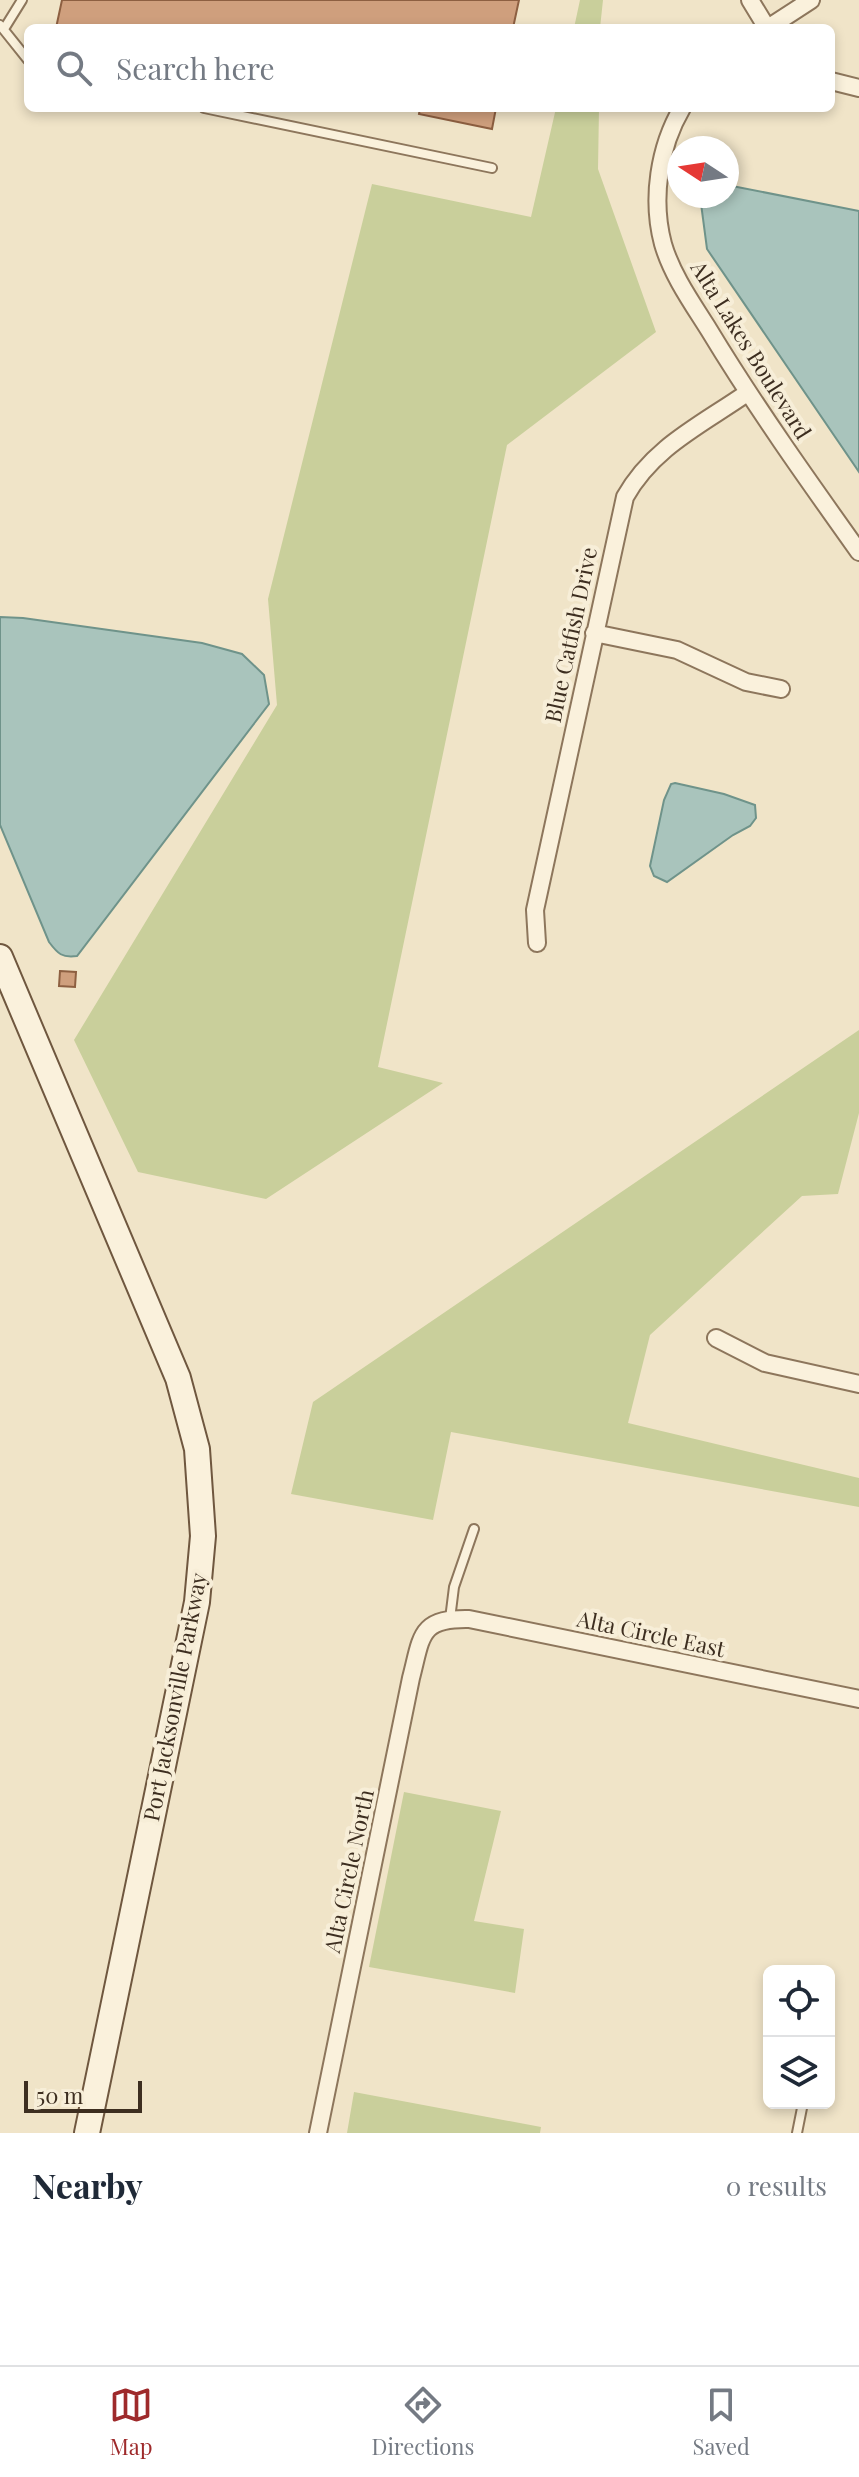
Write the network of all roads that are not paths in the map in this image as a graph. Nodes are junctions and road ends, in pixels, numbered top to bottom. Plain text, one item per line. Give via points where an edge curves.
1 (22, 0) edge
2 (750, 0) edge
3 (811, 0) edge
4 (765, 24) edge
5 (774, 24) edge
6 (2, 27) edge
7 (24, 55) edge
8 (835, 82) edge
9 (859, 88) edge
10 (223, 112) edge
11 (680, 112) edge
12 (492, 168) dead end
13 (747, 393) junction
14 (859, 552) edge
15 (594, 633) junction
16 (781, 689) dead end
17 (537, 943) dead end
18 (0, 957) edge
19 (716, 1338) dead end
20 (859, 1384) edge
21 (474, 1529) dead end
22 (442, 1620) junction
23 (859, 1699) edge
24 (802, 2109) edge
25 (87, 2133) edge
26 (318, 2133) edge
27 (797, 2133) edge

1 - 6 lane
2 - 4 street
3 - 5 street
6 - 7 lane
8 - 9 street
10 - 12 lane
11 - 13 street, Alta Lakes Boulevard via 664,149 658,183 663,244 678,279
13 - 14 street, Alta Lakes Boulevard
13 - 15 street, Blue Catfish Drive via 658,453 634,480 625,497
15 - 16 street via 677,650 746,682
15 - 17 street, Blue Catfish Drive via 535,910
18 - 25 street, Port Jacksonville Parkway via 178,1378 197,1449 203,1536 197,1602
19 - 20 street via 765,1363
21 - 22 lane
22 - 23 street, Alta Circle East via 469,1619
22 - 26 street, Alta Circle North via 423,1634 411,1678
24 - 27 lane

